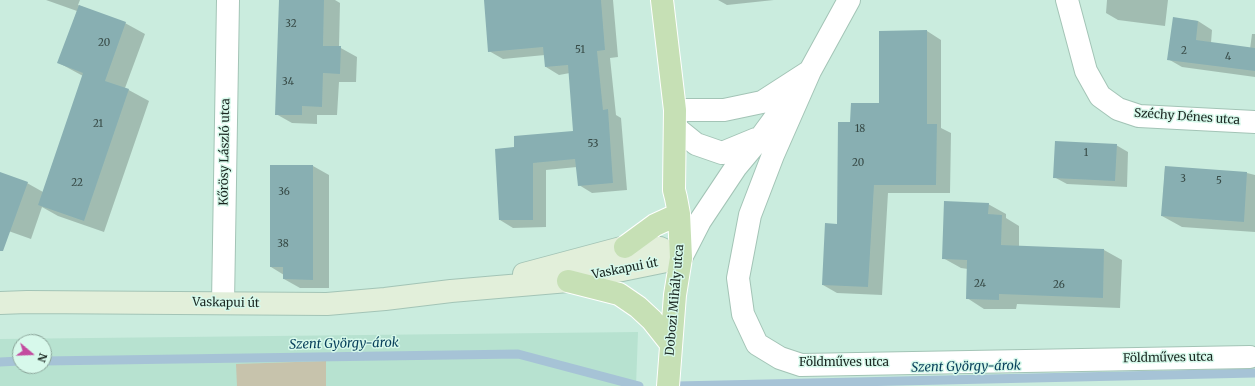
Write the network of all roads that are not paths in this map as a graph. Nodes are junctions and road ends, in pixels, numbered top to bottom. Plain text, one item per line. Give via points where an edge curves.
1 (228, 0) edge
2 (662, 0) edge
3 (849, 0) edge
4 (1067, 0) edge
5 (810, 71) junction
6 (675, 119) junction
7 (1255, 122) edge
8 (761, 137) junction
9 (679, 214) junction
10 (625, 247) junction
11 (681, 258) junction
12 (568, 281) junction
13 (451, 291) junction
14 (0, 303) edge
15 (223, 303) junction
16 (671, 344) junction
17 (1250, 357) dead end
18 (669, 376) edge

1 - 15 street, Kőrösy László utca
2 - 6 main road, Dobozi Mihály utca
3 - 5 street, Földműves utca
4 - 7 street, Széchy Dénes utca via 1086,71 1100,96 1118,109 1139,116
5 - 6 street, Földműves utca via 762,102
5 - 8 street, Földműves utca
5 - 17 street, Földműves utca via 748,222 738,278 743,314 757,344 780,358 801,365
6 - 8 street via 696,144 722,153
6 - 9 main road, Dobozi Mihály utca via 674,190
8 - 11 street, Földműves utca via 736,167 700,221
9 - 10 main road via 655,225
9 - 11 main road, Dobozi Mihály utca
10 - 11 main road, Vaskapui út via 660,248
10 - 13 main road, Vaskapui út
11 - 12 main road, Vaskapui út
11 - 16 main road, Dobozi Mihály utca
12 - 13 main road, Vaskapui út
12 - 16 main road via 619,294 652,320
13 - 15 main road, Vaskapui út via 385,300 327,304
14 - 15 main road, Vaskapui út
16 - 18 main road, Dobozi Mihály utca

